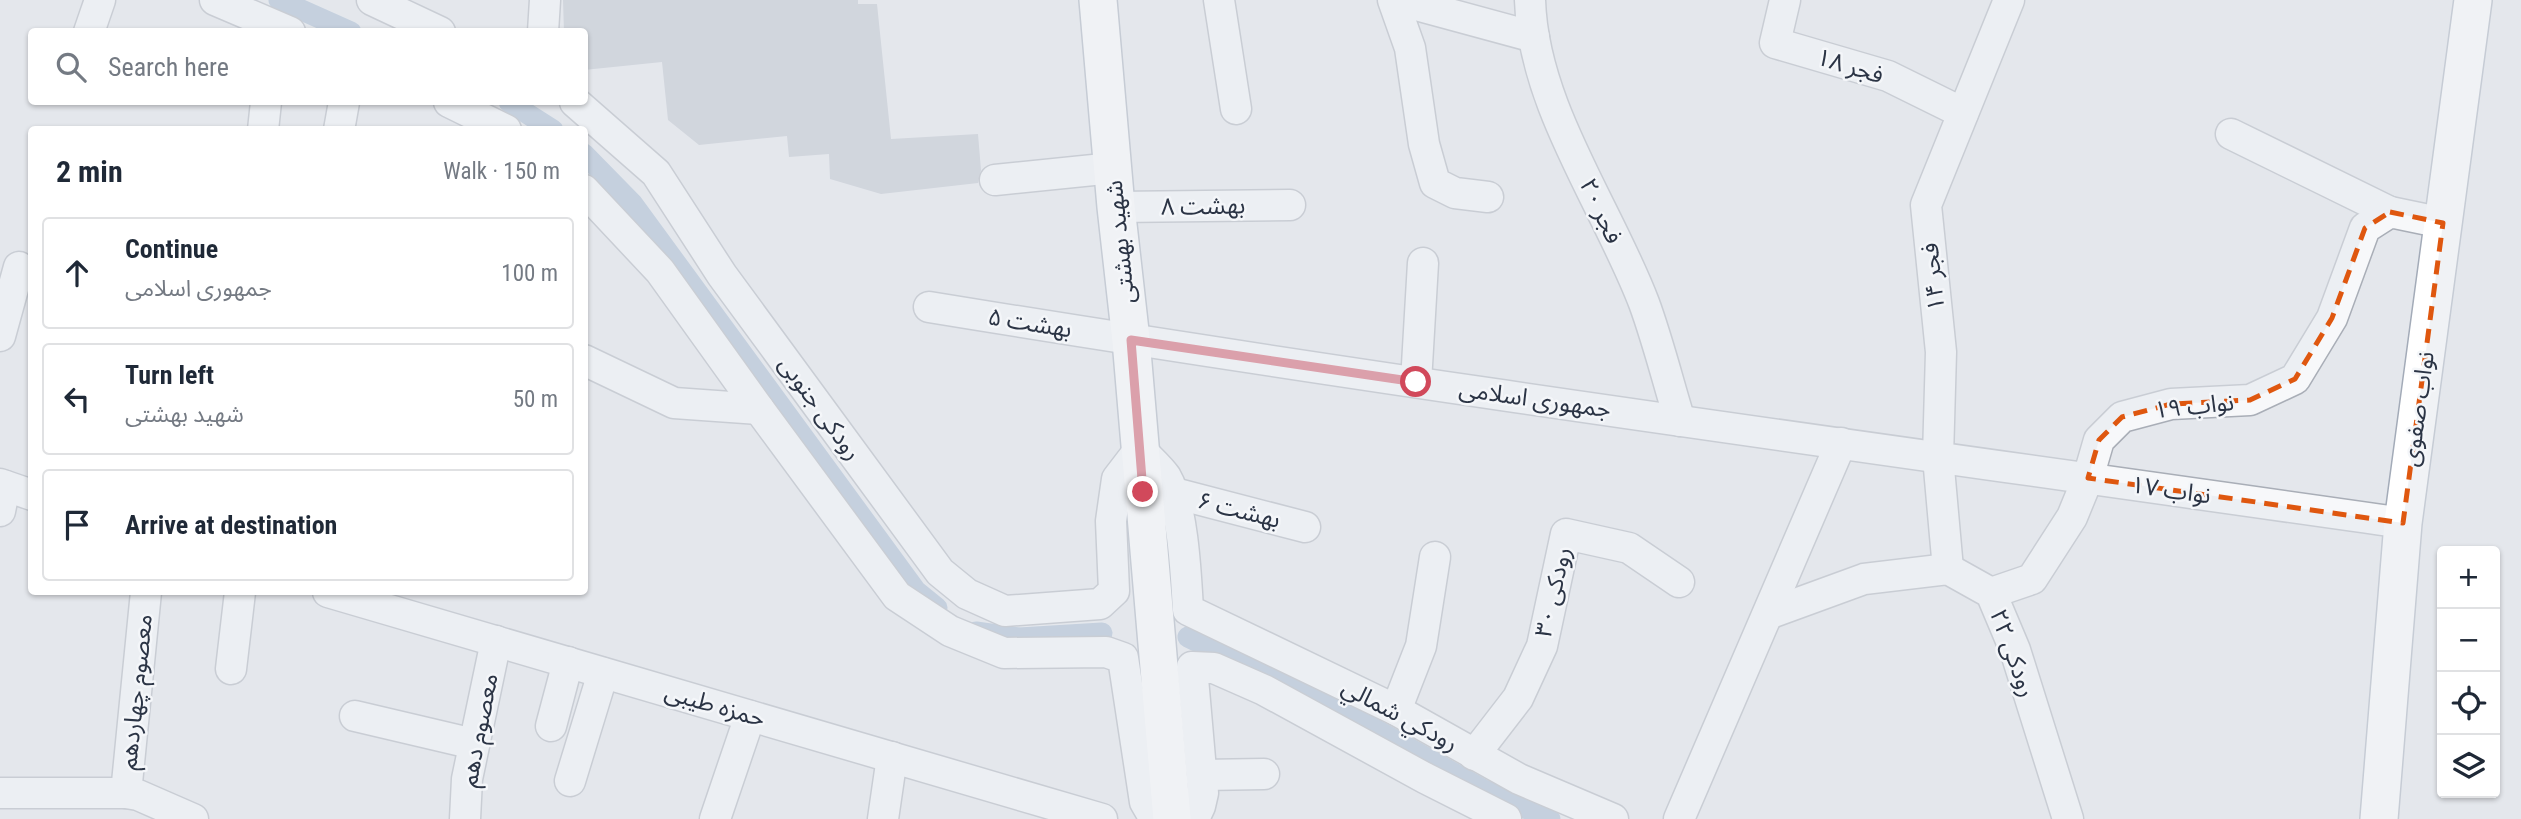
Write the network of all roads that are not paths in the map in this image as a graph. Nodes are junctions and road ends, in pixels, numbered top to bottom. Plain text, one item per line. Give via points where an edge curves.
1 (100, 0) edge
2 (215, 0) edge
3 (372, 0) edge
4 (545, 0) edge
5 (1098, 0) edge
6 (1219, 0) edge
7 (1395, 0) edge
8 (1530, 0) edge
9 (1785, 0) edge
10 (2010, 0) edge
11 (2473, 0) edge
12 (90, 28) edge
13 (278, 28) edge
14 (432, 28) edge
15 (543, 28) edge
16 (1534, 37) junction
17 (266, 105) edge
18 (343, 105) edge
19 (455, 105) edge
20 (578, 105) edge
21 (1236, 109) dead end
22 (1963, 113) junction
23 (263, 126) edge
24 (340, 126) edge
25 (498, 126) edge
26 (2231, 134) dead end
27 (1113, 168) junction
28 (995, 180) dead end
29 (588, 194) edge
30 (1488, 197) dead end
31 (1290, 205) dead end
32 (1116, 207) junction
33 (2390, 212) junction
34 (2443, 223) junction
35 (1423, 263) dead end
36 (19, 267) dead end
37 (929, 307) dead end
38 (0, 336) edge
39 (1131, 340) junction
40 (588, 362) edge
41 (1416, 382) junction
42 (759, 409) junction
43 (1681, 421) junction
44 (1841, 443) junction
45 (1140, 449) junction
46 (1938, 457) junction
47 (2088, 478) junction
48 (1158, 493) junction
49 (2403, 523) junction
50 (1305, 527) dead end
51 (1435, 557) dead end
52 (1948, 569) junction
53 (1679, 582) dead end
54 (1991, 593) junction
55 (146, 595) edge
56 (240, 595) edge
57 (338, 595) edge
58 (1768, 614) junction
59 (496, 641) junction
60 (568, 662) junction
61 (231, 669) dead end
62 (603, 673) junction
63 (1396, 710) junction
64 (355, 716) dead end
65 (750, 716) junction
66 (551, 726) dead end
67 (474, 744) junction
68 (1474, 755) junction
69 (892, 758) junction
70 (1264, 774) dead end
71 (1202, 775) junction
72 (570, 781) dead end
73 (0, 793) edge
74 (126, 793) junction
75 (181, 816) edge
76 (1173, 818) edge
77 (465, 819) edge
78 (715, 819) edge
79 (883, 819) edge
80 (1102, 819) edge
81 (1507, 819) edge
82 (1613, 819) edge
83 (1679, 819) edge
84 (2068, 819) edge
85 (2379, 819) edge

1 - 12 street
2 - 13 street
3 - 14 street
4 - 15 street
5 - 27 main road, شهید بهشتی
6 - 21 street
7 - 16 street
7 - 30 street via 1410,48 1424,144 1435,183 1455,194
8 - 16 street, فجر ۲۰
9 - 22 street, فجر ۱۸ via 1776,43 1888,76
10 - 22 street, فجر ۱۴
11 - 34 main road, نواب صفوی
16 - 43 street, فجر ۲۰ via 1546,90 1643,303
17 - 23 street
18 - 24 street
19 - 25 street
20 - 45 street, رودکی جنوبی via 656,173 722,275 940,572 967,594 1005,611 1100,604 1114,591 1111,521 1117,479
22 - 46 street, فجر ۱۴ via 1926,205 1941,352
26 - 33 street
27 - 28 street
27 - 32 main road, شهید بهشتی
29 - 42 street, رودکی جنوبی via 660,271
31 - 32 street, بهشت ۸
32 - 39 main road, شهید بهشتی
33 - 34 street
33 - 47 street, نواب ۱۹ via 2365,228 2332,318 2295,379 2250,400 2171,404 2122,417 2099,440
34 - 49 main road, نواب صفوی
35 - 41 street
36 - 38 street
37 - 39 street, بهشت ۵
39 - 41 street, جمهوری اسلامی
39 - 45 main road, شهید بهشتی
40 - 42 street via 674,402
41 - 43 street, جمهوری اسلامی
42 - 76 street, رودکی جنوبی via 897,596 950,631 1004,653 1106,652 1123,658 1145,802
43 - 44 street, جمهوری اسلامی
44 - 46 street, جمهوری اسلامی
44 - 58 street
45 - 48 main road, شهید بهشتی
46 - 47 street, نواب ۱۷
46 - 52 street, فجر ۱۴
47 - 49 street, نواب ۱۷
47 - 54 street, نواب ۱۹ via 2071,517 2032,579
48 - 50 street, بهشت ۶
48 - 63 street, رودکي شمالي via 1182,540 1188,610
48 - 76 main road, شهید بهشتی
49 - 85 main road, نواب صفوی
51 - 63 street via 1421,646
52 - 54 street, رودکی ۲۲
52 - 58 street via 1864,579
53 - 68 street, رودکی ۳۰ via 1629,548 1566,534 1542,646 1518,698
54 - 84 street, رودکی ۲۲ via 2015,650
55 - 74 street, معصوم چهاردهم
56 - 61 street
57 - 59 street, حمزه طیبی
58 - 83 street
59 - 60 street, حمزه طیبی
59 - 67 street, معصوم دهم
60 - 62 street, حمزه طیبی
60 - 66 street
62 - 65 street, حمزه طیبی
62 - 72 street
63 - 68 street, رودکي شمالي
64 - 67 street
65 - 69 street, حمزه طیبی
65 - 78 street
67 - 77 street, معصوم دهم
68 - 82 street, رودکي شمالي
69 - 79 street
69 - 80 street, حمزه طیبی
70 - 71 street
71 - 76 street via 1200,806
71 - 81 street, رودکي شمالي via 1192,667 1214,668 1264,690
73 - 74 street
74 - 75 street

